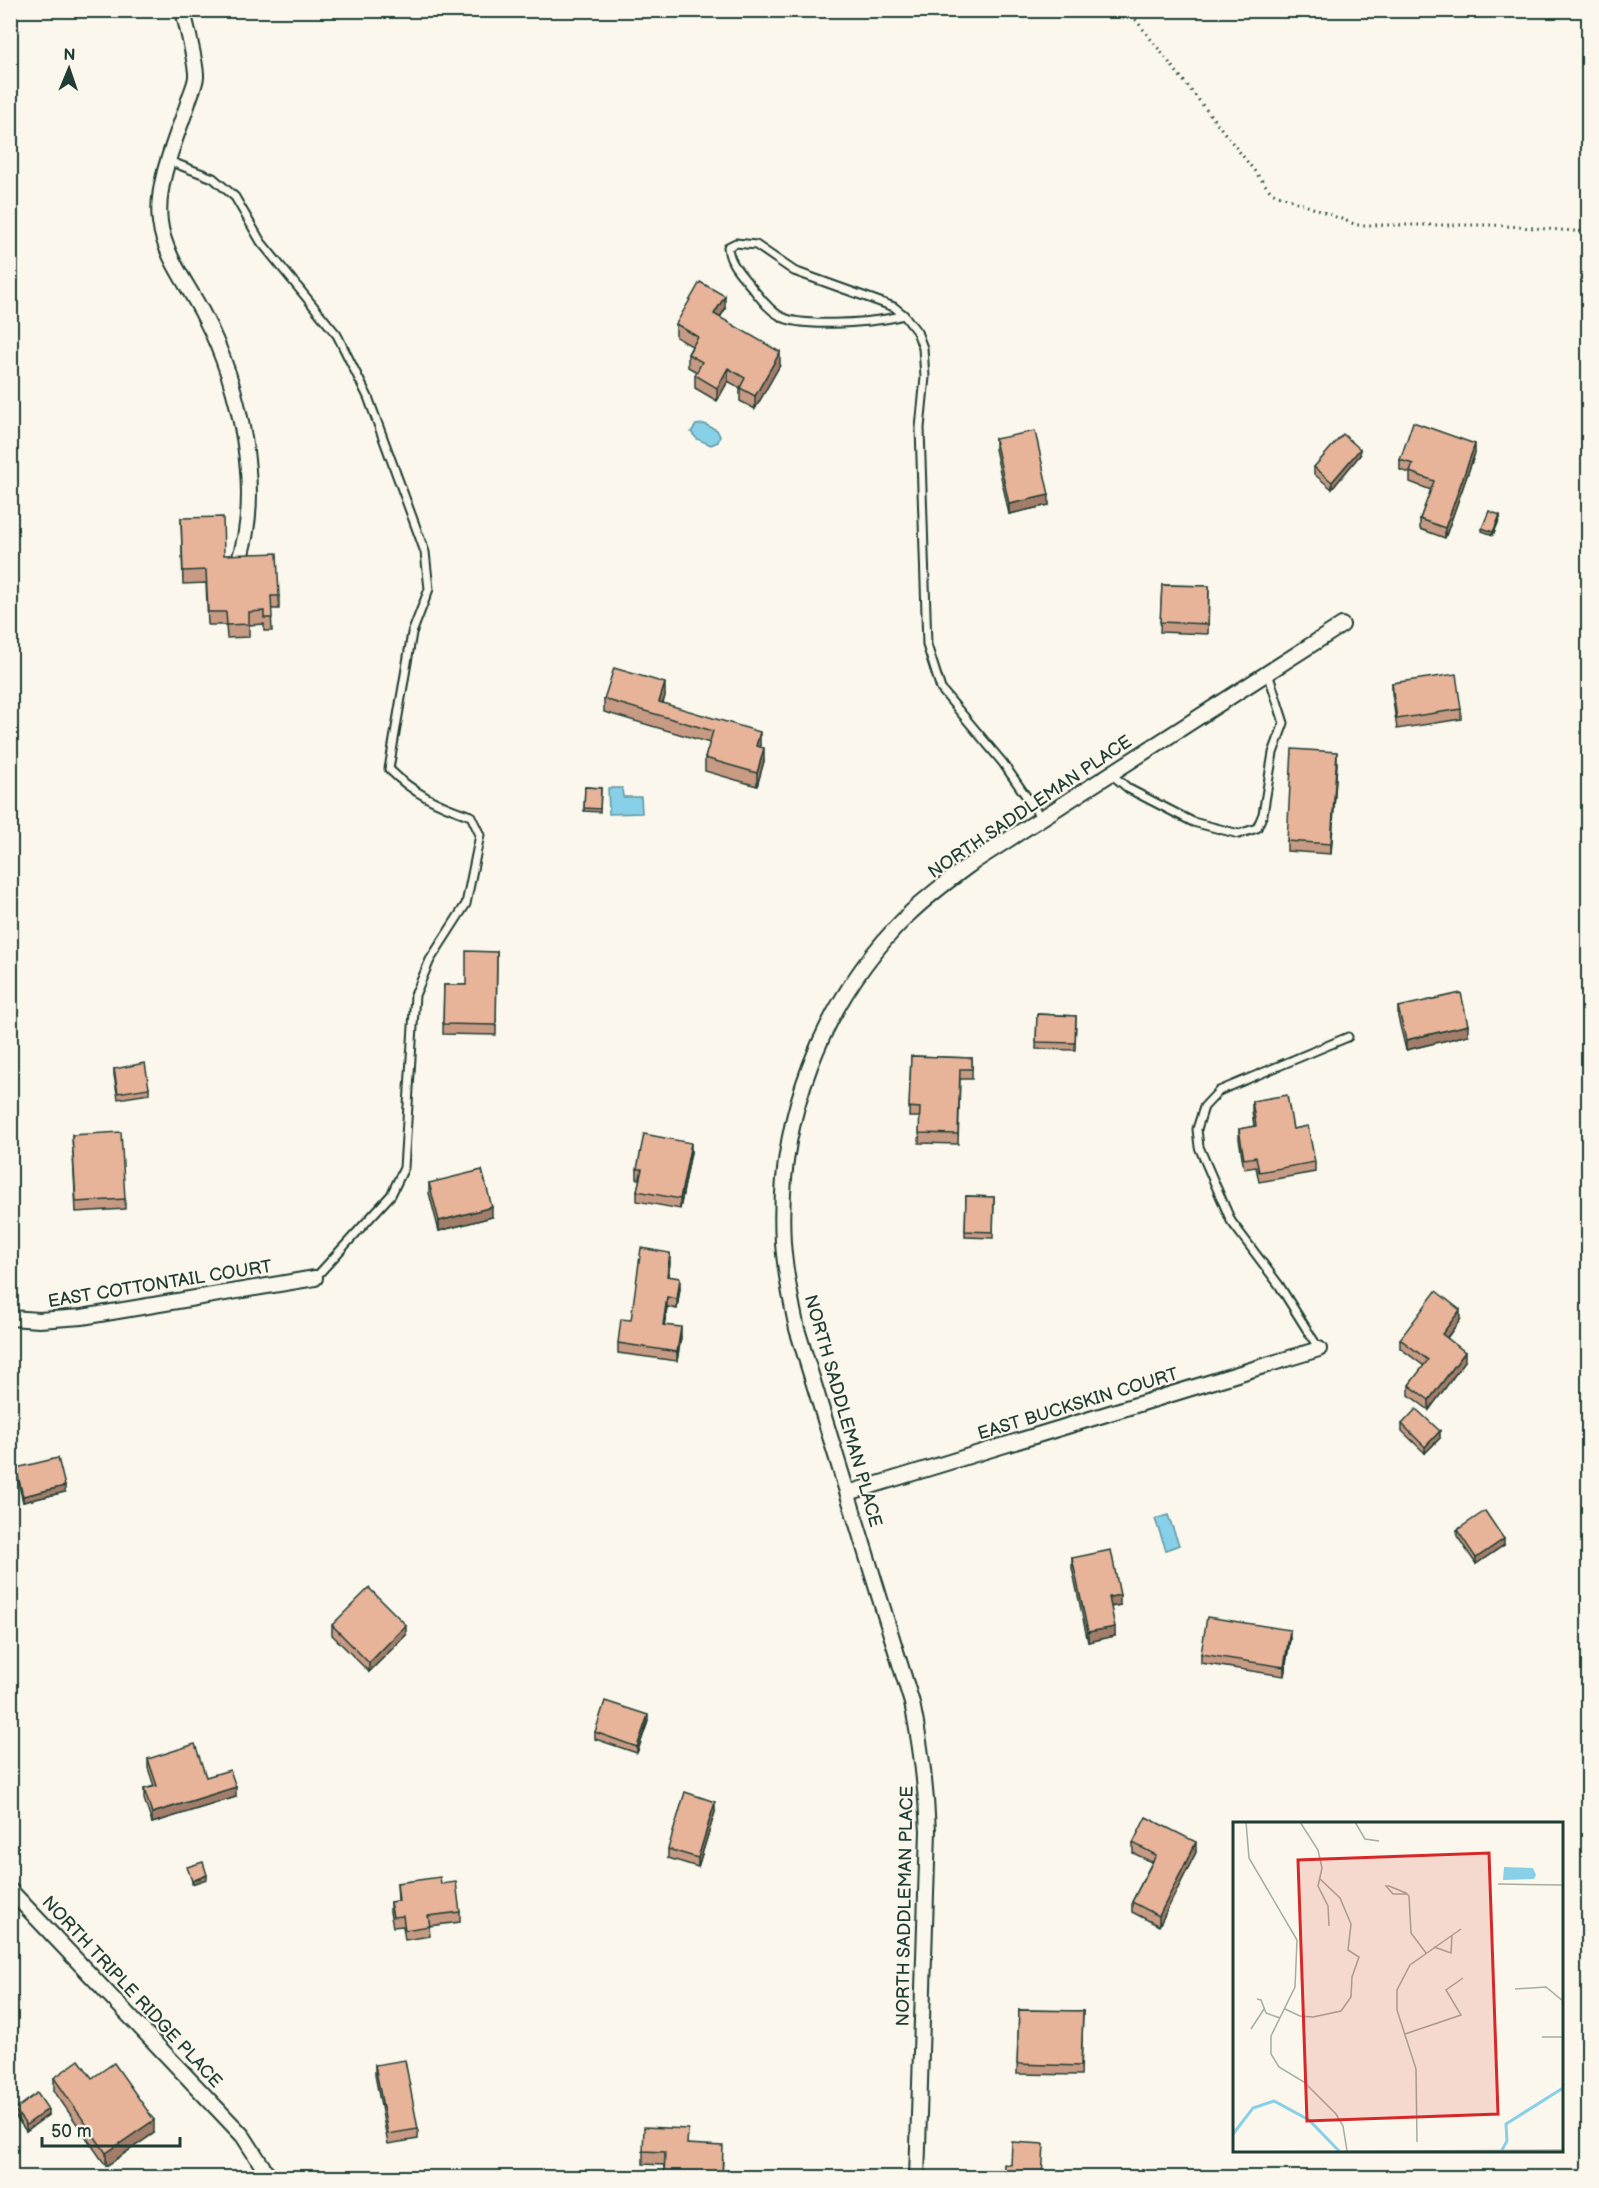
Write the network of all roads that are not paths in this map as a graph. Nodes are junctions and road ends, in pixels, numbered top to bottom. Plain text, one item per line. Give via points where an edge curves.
1 (183, 10) edge
2 (169, 161) junction
3 (904, 315) junction
4 (237, 566) edge
5 (1342, 625) dead end
6 (1268, 673) junction
7 (1111, 774) junction
8 (1042, 819) junction
9 (1348, 1037) dead end
10 (315, 1278) joint
11 (10, 1318) edge
12 (1319, 1349) joint
13 (848, 1493) junction
14 (10, 1890) edge
15 (270, 2178) edge
16 (917, 2178) edge

1 - 2 street via 196,77
2 - 4 street via 159,202 165,244 222,356 244,440 249,504 244,546
2 - 10 lane via 213,178 235,197 261,243 337,335 368,397 425,552 429,589 412,633 389,769 405,786 440,806 471,816 480,835 466,904 429,960 415,995 404,1168 391,1196
3 - 3 lane via 894,307 794,271 756,245 736,243 728,248 739,272 781,317 825,323 889,320
3 - 8 lane via 923,348 925,377 920,428 927,645 941,689 1003,763
5 - 6 street, NORTH SADDLEMAN PLACE
6 - 7 street, NORTH SADDLEMAN PLACE
6 - 7 lane via 1284,723 1273,753 1257,828 1239,834 1193,822 1129,789
7 - 8 street, NORTH SADDLEMAN PLACE
8 - 13 street, NORTH SADDLEMAN PLACE via 940,887 879,946 832,1017 806,1076 794,1117 782,1202 788,1287 797,1329
9 - 12 lane via 1219,1091 1204,1107 1197,1129 1199,1148 1231,1221 1279,1285
10 - 11 street, EAST COTTONTAIL COURT via 82,1317
12 - 13 street, EAST BUCKSKIN COURT
13 - 16 street, NORTH SADDLEMAN PLACE via 912,1703 926,1788
14 - 15 street, NORTH TRIPLE RIDGE PLACE via 243,2136

